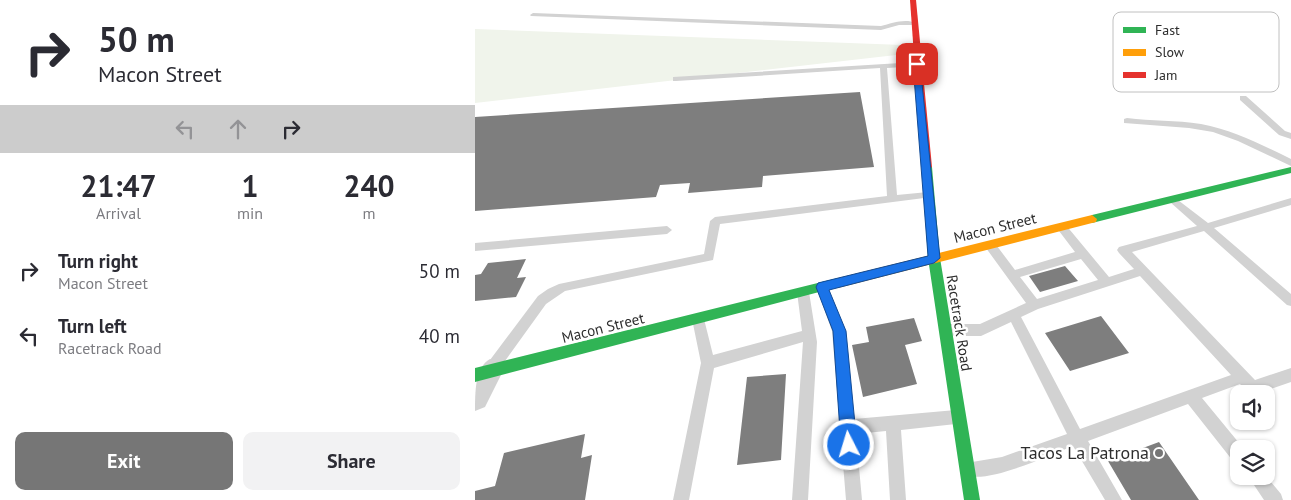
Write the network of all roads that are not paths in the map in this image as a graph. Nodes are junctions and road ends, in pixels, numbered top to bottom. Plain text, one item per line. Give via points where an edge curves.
1 (913, 0) edge
2 (533, 15) dead end
3 (913, 23) junction
4 (917, 64) junction
5 (883, 65) junction
6 (676, 79) dead end
7 (1243, 98) dead end
8 (1127, 121) dead end
9 (1291, 136) edge
10 (1291, 169) edge
11 (928, 195) junction
12 (892, 199) junction
13 (1174, 200) junction
14 (1291, 201) edge
15 (1061, 227) junction
16 (1206, 227) junction
17 (667, 230) dead end
18 (990, 245) junction
19 (475, 247) edge
20 (1082, 254) junction
21 (934, 258) junction
22 (1143, 270) junction
23 (1012, 275) junction
24 (1107, 282) junction
25 (822, 287) junction
26 (803, 292) junction
27 (1291, 301) edge
28 (1034, 305) junction
29 (1013, 314) junction
30 (698, 319) junction
31 (945, 330) junction
32 (809, 336) junction
33 (708, 362) junction
34 (483, 373) edge
35 (1291, 375) edge
36 (1242, 377) junction
37 (1191, 396) junction
38 (475, 398) edge
39 (959, 417) junction
40 (893, 423) junction
41 (847, 427) junction
42 (1077, 438) junction
43 (1230, 444) edge
44 (967, 469) junction
45 (1263, 485) edge
46 (681, 500) edge
47 (800, 500) edge
48 (854, 500) edge
49 (898, 500) edge
50 (972, 500) edge
51 (1114, 500) edge
52 (1275, 500) edge

1 - 3 street, Racetrack Road
2 - 3 lane via 881,28
3 - 4 street, Racetrack Road
4 - 5 lane
4 - 11 street, Racetrack Road
5 - 6 lane
5 - 12 lane
7 - 9 lane via 1281,133
8 - 10 lane via 1190,125 1219,132 1265,150
10 - 13 street, Macon Street
11 - 12 lane
11 - 21 street, Racetrack Road
12 - 34 lane via 715,221 709,257 552,292
13 - 15 street, Macon Street
13 - 16 lane
14 - 16 lane
15 - 18 street, Macon Street
15 - 20 lane
16 - 22 lane via 1123,250
16 - 27 lane
17 - 19 lane
18 - 21 street, Macon Street
18 - 23 lane
20 - 23 lane via 1046,268
20 - 24 lane
21 - 25 street, Macon Street
21 - 31 street, Racetrack Road
22 - 24 lane
22 - 36 lane
23 - 28 lane
24 - 28 lane via 1063,290
25 - 26 street, Macon Street
25 - 41 lane via 839,331
26 - 30 street, Macon Street
26 - 32 lane
28 - 29 lane
29 - 31 lane via 981,330
29 - 42 lane
30 - 33 lane
30 - 34 street, Macon Street
31 - 39 street, Racetrack Road
32 - 33 lane
32 - 47 lane
33 - 46 lane
34 - 38 street
35 - 36 lane via 1253,388
36 - 37 lane
37 - 42 lane
37 - 43 lane
39 - 40 lane
39 - 44 street, Racetrack Road
40 - 41 lane
40 - 49 lane
41 - 48 lane
42 - 44 lane via 1002,465
42 - 51 lane
44 - 50 street, Racetrack Road
45 - 52 lane

